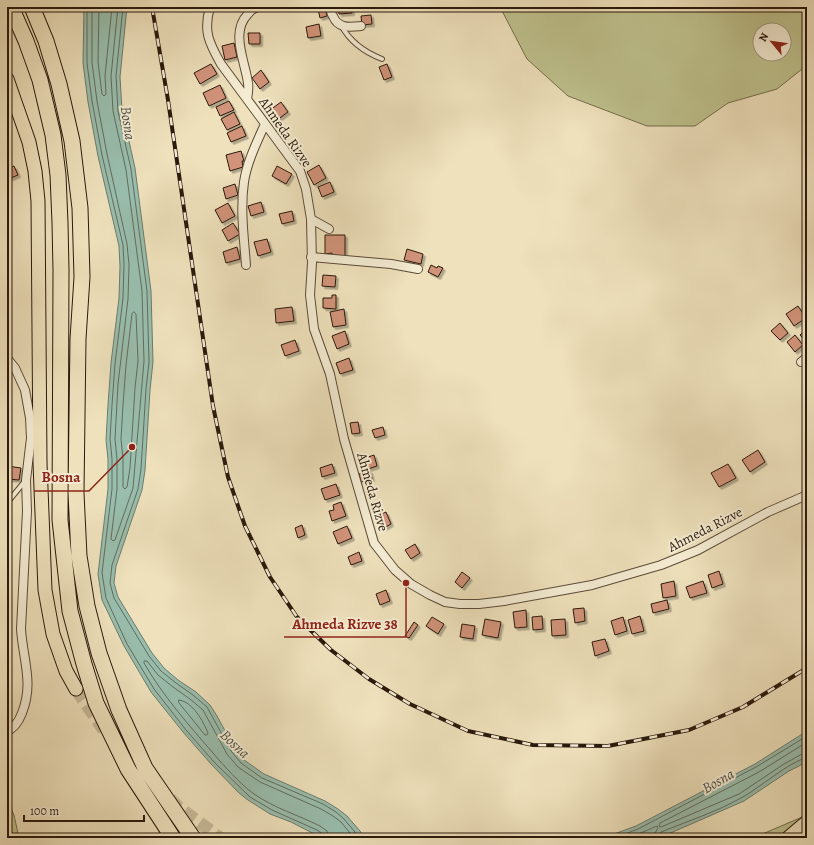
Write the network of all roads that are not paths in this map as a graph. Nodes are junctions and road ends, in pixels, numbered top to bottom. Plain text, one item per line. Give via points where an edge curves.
1 (11, 7) edge
2 (32, 7) edge
3 (210, 7) edge
4 (258, 7) edge
5 (330, 7) edge
6 (341, 25) junction
7 (361, 26) dead end
8 (382, 59) dead end
9 (7, 80) edge
10 (247, 99) junction
11 (265, 124) junction
12 (311, 219) junction
13 (329, 229) dead end
14 (311, 257) junction
15 (246, 265) dead end
16 (418, 269) dead end
17 (7, 358) edge
18 (34, 463) junction
19 (26, 480) junction
20 (807, 495) edge
21 (7, 503) edge
22 (76, 689) tunnel mouth
23 (7, 731) edge
24 (807, 822) edge
25 (173, 838) edge
26 (192, 838) edge
27 (788, 838) edge

1 - 25 highway via 40,80 58,175 61,270 60,520 70,611 96,703 128,769
2 - 26 highway via 59,84 72,141 80,208 82,277 78,339 76,492 79,556 87,606 99,652 128,732 145,768
3 - 10 street, Ahmeda Rizve via 206,30 212,48
4 - 10 street via 253,8 244,18 239,32 248,86
5 - 6 street via 333,17
6 - 7 street
6 - 8 lane via 346,34 363,50
9 - 18 main road via 29,142 38,201
10 - 11 street, Ahmeda Rizve
11 - 12 street, Ahmeda Rizve via 300,171
11 - 15 street via 244,181 242,214
12 - 13 street
12 - 14 street, Ahmeda Rizve
14 - 16 street
14 - 20 street, Ahmeda Rizve via 310,295 314,329 330,374 344,439 374,543 395,570 411,584 430,595 445,602 479,604 592,585 661,565 698,550 768,512
17 - 18 street via 20,378 29,405
18 - 19 street
18 - 22 main road via 47,602 66,671
19 - 21 lane
19 - 23 street via 22,643 27,667 28,694 21,717 13,728
24 - 27 main road

